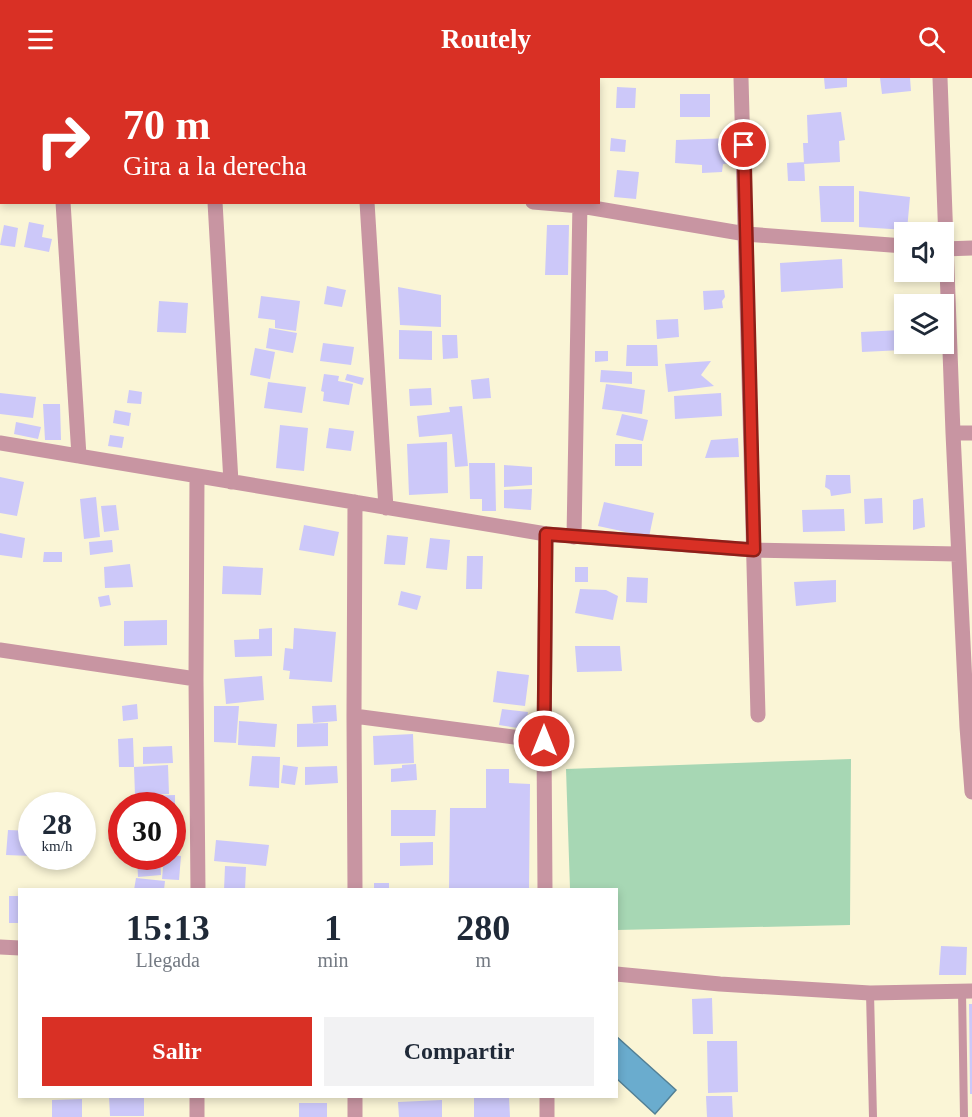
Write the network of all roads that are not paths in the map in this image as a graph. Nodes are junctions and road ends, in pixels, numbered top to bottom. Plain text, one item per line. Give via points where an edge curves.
1 (741, 78) edge
2 (940, 78) edge
3 (63, 204) edge
4 (215, 204) edge
5 (367, 204) edge
6 (580, 204) edge
7 (944, 222) edge
8 (746, 234) junction
9 (894, 245) edge
10 (972, 248) edge
11 (954, 249) edge
12 (946, 282) edge
13 (953, 433) junction
14 (972, 433) edge
15 (0, 443) edge
16 (79, 456) junction
17 (197, 476) junction
18 (231, 482) junction
19 (355, 502) junction
20 (386, 508) junction
21 (546, 534) junction
22 (574, 537) junction
23 (754, 550) junction
24 (958, 554) junction
25 (967, 611) edge
26 (0, 650) edge
27 (196, 679) junction
28 (354, 716) junction
29 (758, 716) dead end
30 (969, 727) edge
31 (544, 741) junction
32 (972, 792) edge
33 (198, 888) edge
34 (355, 888) edge
35 (545, 888) edge
36 (0, 947) edge
37 (18, 948) edge
38 (618, 974) edge
39 (967, 991) edge
40 (870, 993) junction
41 (197, 1098) edge
42 (355, 1098) edge
43 (547, 1098) edge
44 (197, 1117) edge
45 (355, 1117) edge
46 (548, 1117) edge
47 (873, 1117) edge
48 (964, 1117) edge

1 - 8 street
2 - 7 street
3 - 16 street
4 - 18 street
5 - 20 street
6 - 8 street
6 - 22 street
8 - 9 street
8 - 23 street
10 - 11 street
12 - 13 street
13 - 14 street
13 - 24 street
15 - 16 street
16 - 17 street
17 - 18 street
17 - 27 street
18 - 19 street
19 - 20 street
19 - 28 street
20 - 21 street
21 - 22 street
21 - 31 street
22 - 23 street
23 - 24 street
23 - 29 street
24 - 25 street
25 - 30 street
26 - 27 street
27 - 33 street
28 - 31 street
28 - 34 street
30 - 32 street
31 - 35 street
36 - 37 street
38 - 40 street
39 - 40 street
39 - 48 lane
40 - 47 lane
41 - 44 street
42 - 45 street
43 - 46 street

